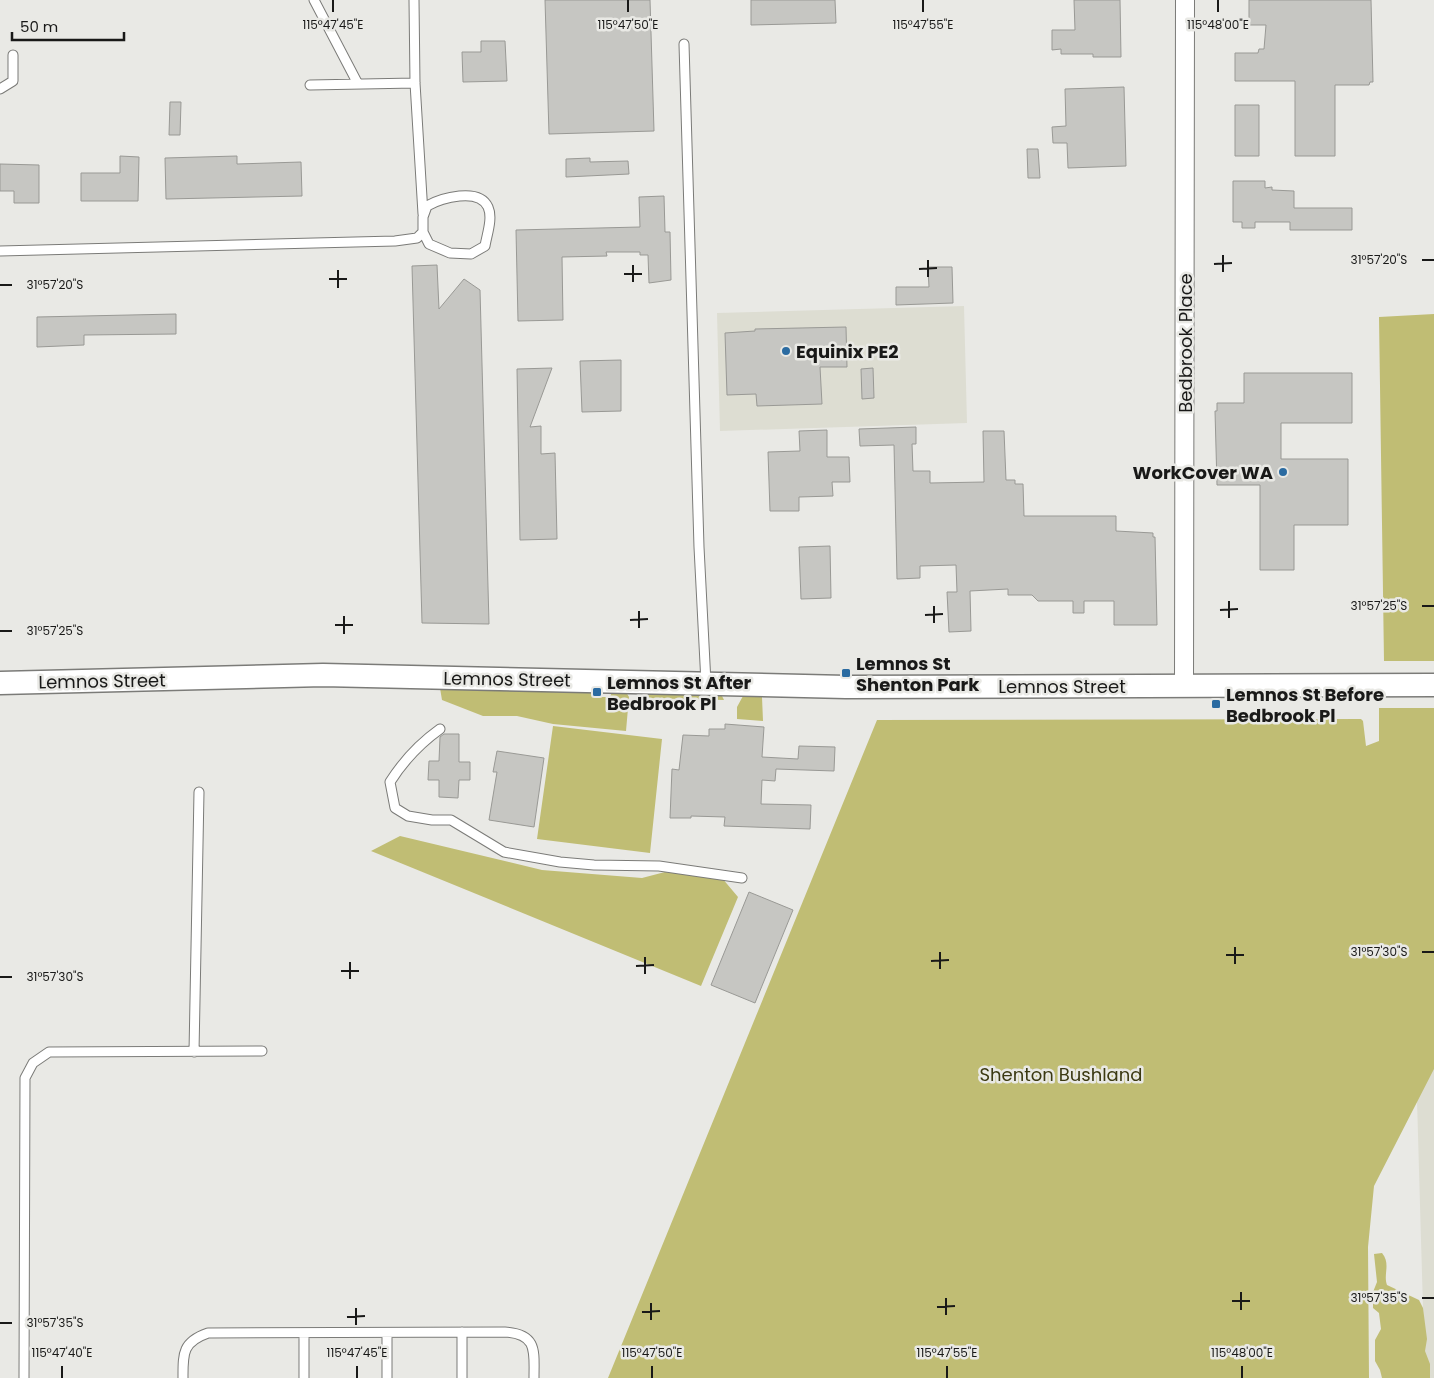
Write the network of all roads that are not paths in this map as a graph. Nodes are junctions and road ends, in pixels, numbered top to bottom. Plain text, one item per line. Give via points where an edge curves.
1 (314, 0) edge
2 (414, 0) edge
3 (1185, 0) edge
4 (684, 44) dead end
5 (13, 55) dead end
6 (415, 83) junction
7 (358, 84) junction
8 (310, 85) dead end
9 (0, 89) edge
10 (423, 217) junction
11 (423, 232) junction
12 (0, 251) edge
13 (0, 683) edge
14 (706, 684) junction
15 (1434, 685) edge
16 (1184, 686) junction
17 (440, 729) dead end
18 (199, 792) dead end
19 (742, 878) dead end
20 (262, 1051) dead end
21 (194, 1052) junction
22 (462, 1332) junction
23 (304, 1333) junction
24 (387, 1333) junction
25 (24, 1378) edge
26 (183, 1378) edge
27 (304, 1378) edge
28 (387, 1378) edge
29 (462, 1378) edge
30 (534, 1378) edge

1 - 7 lane
2 - 6 lane
3 - 16 street, Bedbrook Place
4 - 14 lane
5 - 9 lane via 12,81
6 - 7 lane
6 - 10 lane
7 - 8 lane
10 - 11 lane
10 - 11 lane via 427,206 442,198 462,196 481,199 488,207 490,222 485,246 471,254 450,253 428,244
11 - 12 lane via 417,238 395,241
13 - 14 street, Lemnos Street via 323,675
14 - 16 street, Lemnos Street
15 - 16 street, Lemnos Street
17 - 19 lane via 423,740 402,762 390,782 395,808 408,816 451,820 504,852 594,865 659,866
18 - 21 lane
20 - 21 lane
21 - 25 lane via 49,1052 38,1058 27,1072
22 - 24 lane
22 - 29 lane
22 - 30 lane via 505,1332 525,1337 534,1349
23 - 24 lane
23 - 26 lane via 208,1333 197,1336 184,1350
23 - 27 lane
24 - 28 lane

